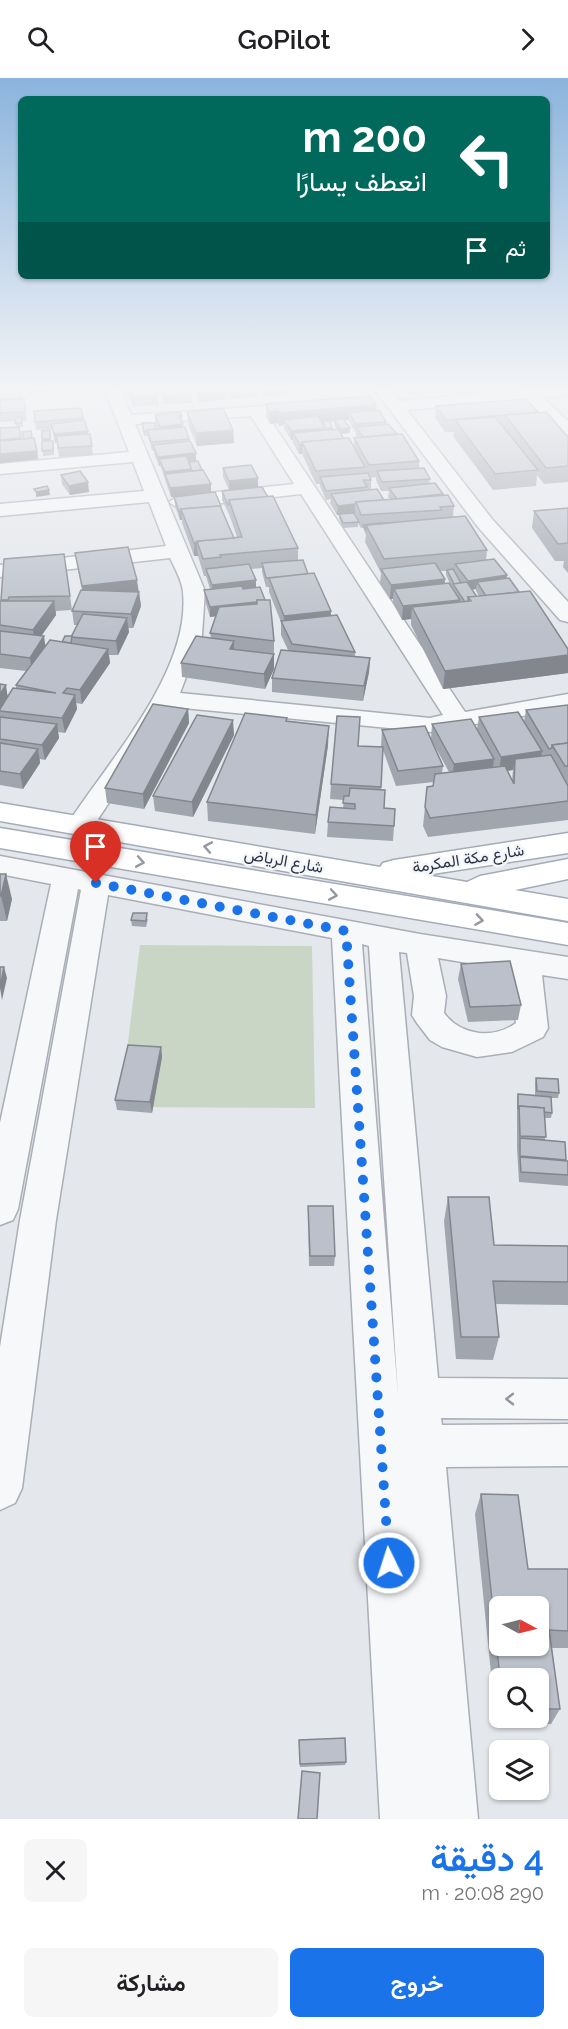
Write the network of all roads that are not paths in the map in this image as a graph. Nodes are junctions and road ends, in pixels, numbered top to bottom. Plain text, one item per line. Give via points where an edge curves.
1 (146, 471) edge
2 (295, 471) edge
3 (445, 471) edge
4 (306, 488) junction
5 (157, 500) junction
6 (0, 510) edge
7 (485, 523) junction
8 (463, 526) edge
9 (363, 538) dead end
10 (341, 541) junction
11 (178, 551) junction
12 (0, 571) edge
13 (568, 615) edge
14 (166, 699) junction
15 (568, 701) edge
16 (459, 721) junction
17 (0, 812) edge
18 (80, 825) junction
19 (0, 838) edge
20 (568, 843) edge
21 (0, 865) edge
22 (568, 869) edge
23 (369, 874) junction
24 (536, 876) junction
25 (81, 881) junction
26 (463, 891) junction
27 (559, 908) edge
28 (568, 934) edge
29 (383, 938) junction
30 (525, 963) junction
31 (568, 968) edge
32 (0, 1209) edge
33 (417, 1398) junction
34 (568, 1399) edge
35 (568, 1445) edge
36 (423, 1446) junction
37 (0, 1488) edge
38 (406, 1819) edge
39 (452, 1819) edge

1 - 5 street
2 - 4 street
3 - 7 street
4 - 5 street
4 - 10 street
5 - 6 street
5 - 11 street
7 - 8 street
7 - 13 street
9 - 10 street
10 - 16 street
11 - 12 street
11 - 14 street via 194,591 191,635
14 - 16 street via 388,722 430,725
14 - 18 street
15 - 16 street
17 - 18 main road, شارع الرياض
23 -> 18 main road, شارع الرياض
19 -> 28 main road, شارع الرياض
20 - 23 main road, شارع مكة المكرمة
21 - 25 street
22 - 24 main road, شارع مكة المكرمة
23 - 26 main road, شارع الرياض
24 - 26 main road, شارع مكة المكرمة
24 - 27 main road via 537,891
25 - 29 street
25 - 32 street
25 - 37 street
26 - 27 main road, شارع الرياض
29 - 30 street
29 - 30 street via 430,996 428,1015 442,1032 465,1044 520,1039 532,1028
29 - 33 street
29 - 38 street
30 - 31 street
34 -> 33 street
33 - 36 street
35 - 36 street
36 - 39 street

